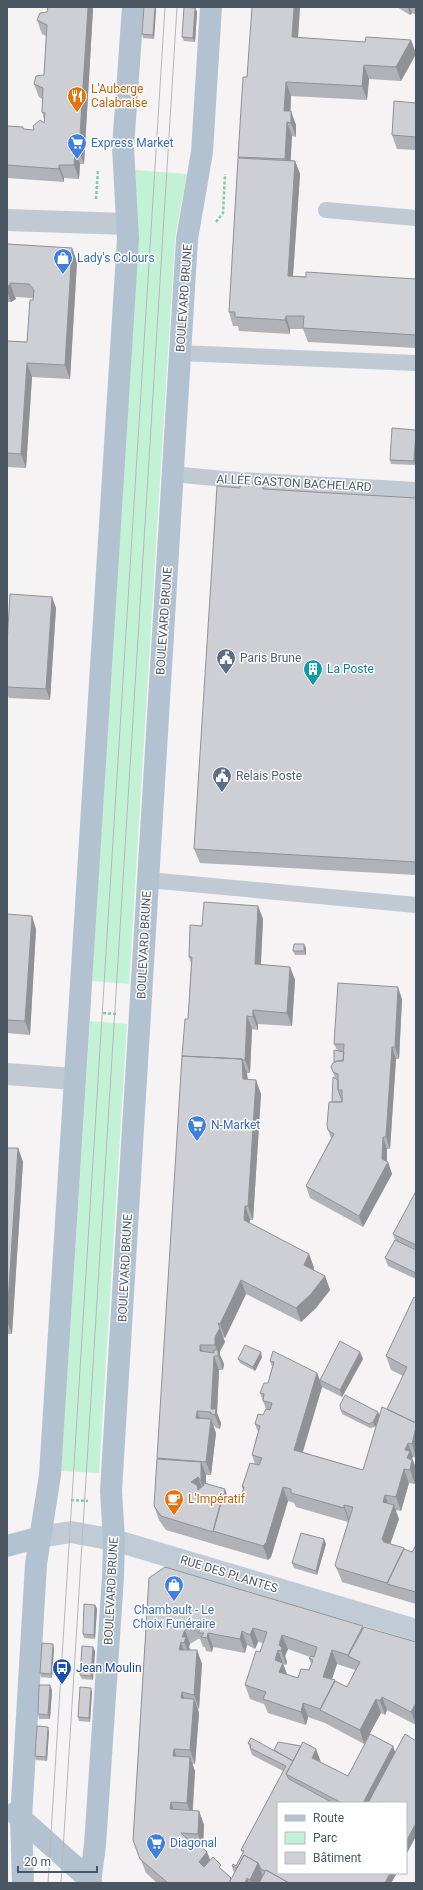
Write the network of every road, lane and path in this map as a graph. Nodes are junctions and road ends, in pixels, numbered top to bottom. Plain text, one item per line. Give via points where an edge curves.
1 (133, 7) edge
2 (211, 7) edge
3 (326, 210) dead end
4 (416, 218) edge
5 (7, 220) edge
6 (127, 224) junction
7 (180, 353) junction
8 (416, 363) edge
9 (173, 474) junction
10 (416, 490) edge
11 (148, 880) junction
12 (416, 905) edge
13 (78, 1012) junction
14 (140, 1015) junction
15 (7, 1074) edge
16 (74, 1079) junction
17 (65, 1500) dead end
18 (92, 1501) dead end
19 (40, 1537) junction
20 (114, 1540) junction
21 (7, 1546) edge
22 (416, 1630) edge
23 (14, 1812) edge
24 (91, 1882) edge
25 (23, 1883) edge

1 - 6 main road via 124,147
2 - 7 main road, BOULEVARD BRUNE via 202,152 187,239
3 - 4 lane
5 - 6 street
6 - 13 main road
7 - 8 lane
7 - 9 main road, BOULEVARD BRUNE
9 - 10 lane, ALLÉE GASTON BACHELARD via 224,480
9 - 11 main road, BOULEVARD BRUNE
11 - 12 lane
11 - 14 main road, BOULEVARD BRUNE
13 - 14 path
13 - 16 main road
14 - 20 main road, BOULEVARD BRUNE via 111,1491
15 - 16 street
16 - 19 main road via 50,1475
17 - 18 path
19 - 20 street, RUE DES PLANTES via 71,1532
19 - 21 main road
19 - 23 main road
20 - 22 street, RUE DES PLANTES
20 - 24 main road, BOULEVARD BRUNE
23 - 24 main road
23 - 25 main road

